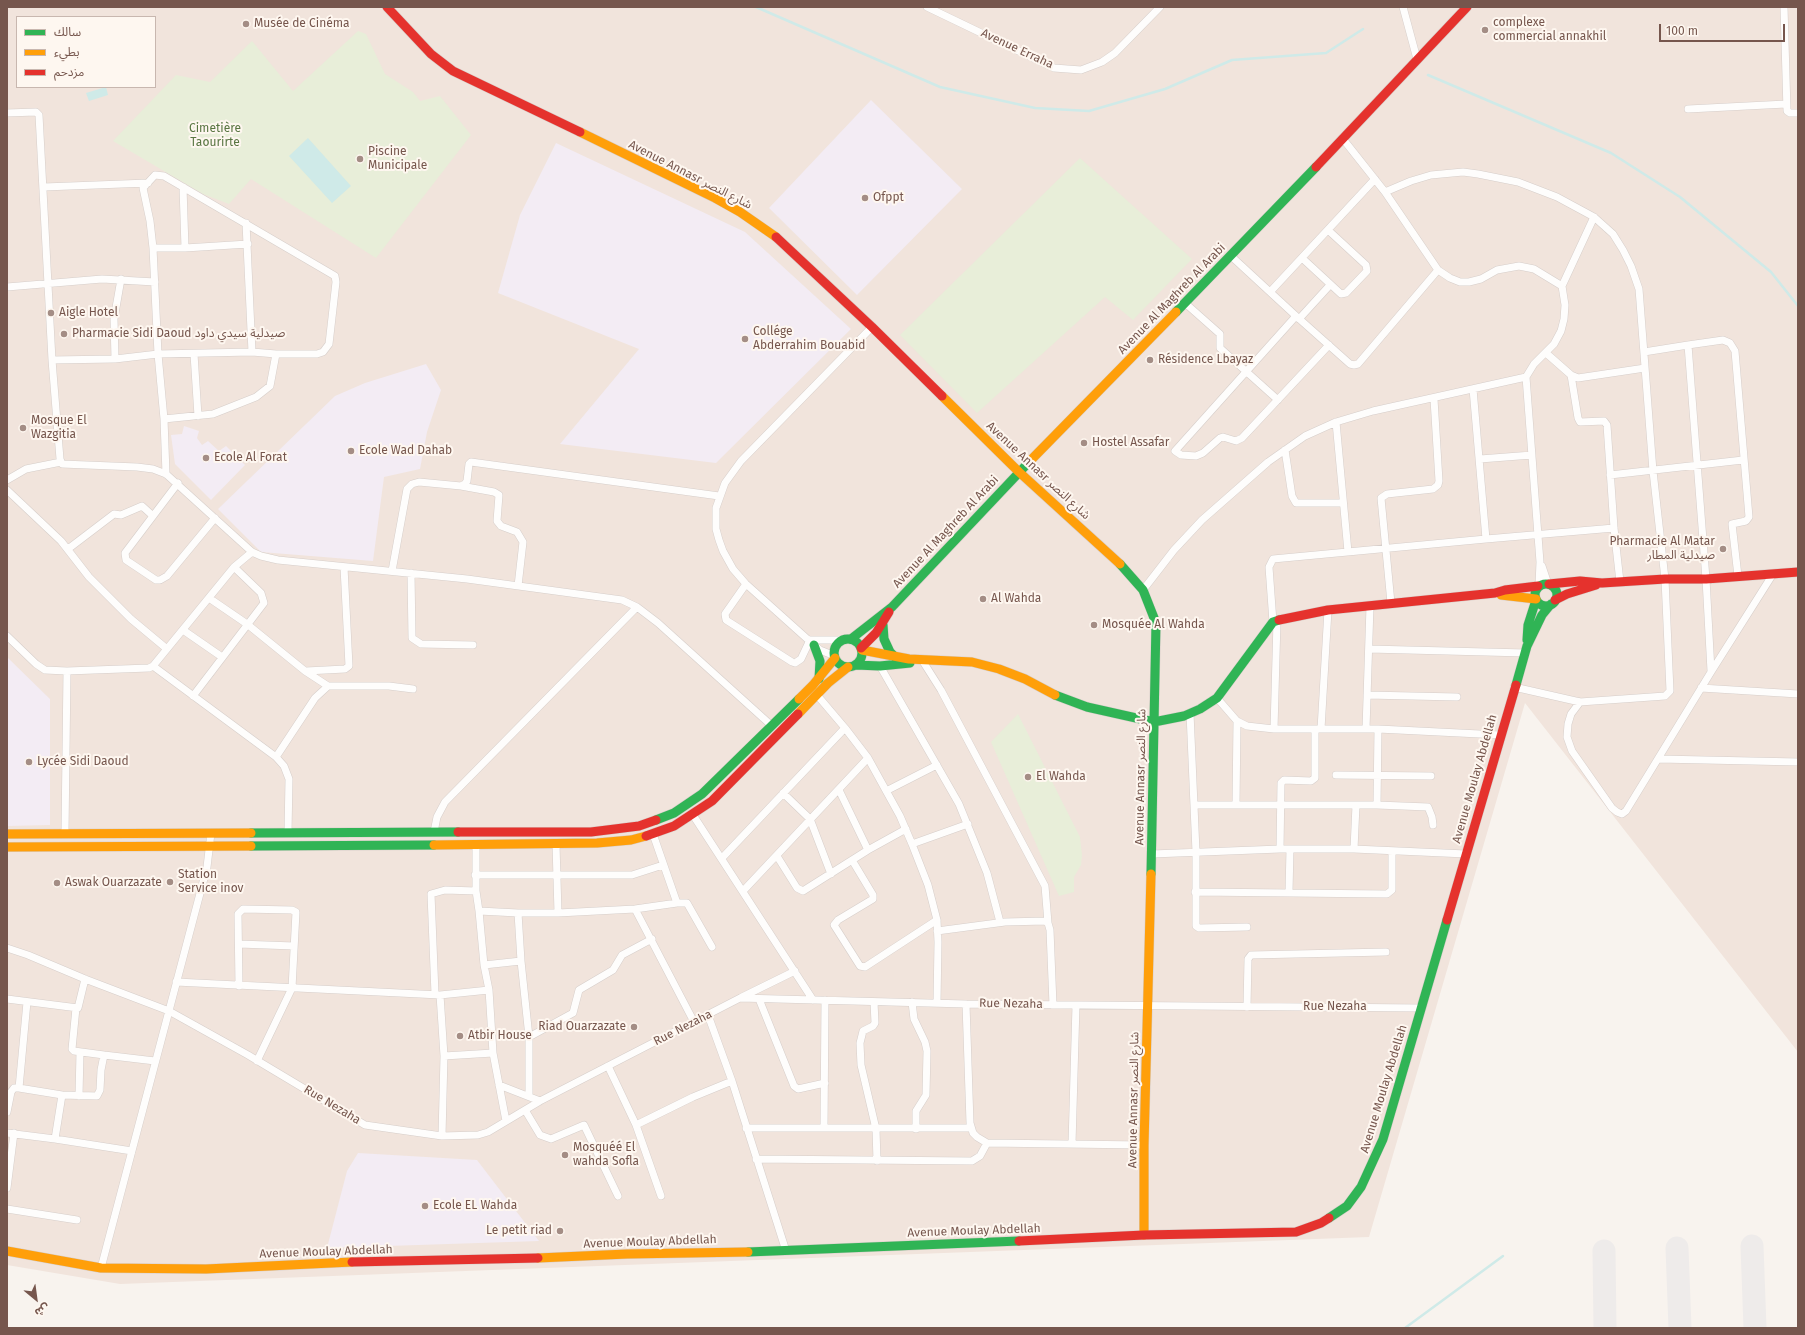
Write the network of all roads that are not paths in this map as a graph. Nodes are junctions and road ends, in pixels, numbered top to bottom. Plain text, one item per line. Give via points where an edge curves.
1 (387, 7) edge
2 (927, 7) edge
3 (1160, 7) edge
4 (1404, 7) edge
5 (1468, 7) edge
6 (1784, 7) edge
7 (1417, 59) junction
8 (1786, 104) junction
9 (1688, 109) dead end
10 (7, 113) edge
11 (1798, 113) edge
12 (1343, 139) junction
13 (1375, 179) junction
14 (148, 183) junction
15 (44, 187) junction
16 (183, 187) junction
17 (1385, 192) junction
18 (1594, 217) junction
19 (246, 223) junction
20 (1328, 230) junction
21 (248, 244) junction
22 (152, 248) junction
23 (185, 248) junction
24 (1231, 256) junction
25 (1302, 258) junction
26 (1438, 270) junction
27 (121, 279) junction
28 (155, 282) junction
29 (48, 284) junction
30 (1330, 285) junction
31 (1562, 286) junction
32 (7, 287) edge
33 (1270, 292) junction
34 (1185, 302) junction
35 (1297, 317) junction
36 (872, 327) junction
37 (1329, 345) junction
38 (1688, 345) junction
39 (252, 352) junction
40 (1644, 352) junction
41 (1546, 353) junction
42 (158, 354) junction
43 (194, 354) junction
44 (276, 354) junction
45 (115, 359) junction
46 (52, 360) junction
47 (1645, 368) junction
48 (1246, 371) junction
49 (1571, 375) junction
50 (1526, 378) junction
51 (1473, 389) junction
52 (1434, 399) junction
53 (1278, 400) junction
54 (198, 416) junction
55 (164, 419) junction
56 (1336, 422) junction
57 (1285, 450) junction
58 (1532, 454) junction
59 (1480, 459) junction
60 (1744, 460) junction
61 (61, 462) junction
62 (1698, 466) junction
63 (1653, 471) junction
64 (1019, 472) junction
65 (166, 474) junction
66 (1610, 475) junction
67 (7, 480) edge
68 (178, 483) junction
69 (461, 486) junction
70 (7, 490) edge
71 (719, 496) junction
72 (1343, 503) junction
73 (153, 516) junction
74 (215, 518) junction
75 (1614, 528) junction
76 (1538, 534) junction
77 (1486, 539) junction
78 (1386, 548) junction
79 (68, 549) junction
80 (252, 552) junction
81 (1348, 552) junction
82 (234, 567) junction
83 (344, 567) junction
84 (392, 571) junction
85 (1798, 572) edge
86 (411, 573) junction
87 (1773, 574) junction
88 (1738, 576) junction
89 (1665, 579) junction
90 (1706, 579) junction
91 (1620, 582) junction
92 (1602, 583) junction
93 (746, 584) junction
94 (1544, 585) junction
95 (518, 586) junction
96 (1143, 590) junction
97 (1495, 593) junction
98 (209, 598) junction
99 (1536, 599) junction
100 (1553, 602) junction
101 (1391, 603) junction
102 (1370, 606) junction
103 (637, 607) junction
104 (892, 607) junction
105 (1328, 610) junction
106 (1275, 622) junction
107 (247, 624) junction
108 (883, 625) junction
109 (183, 630) junction
110 (7, 636) edge
111 (848, 639) junction
112 (812, 642) junction
113 (473, 646) dead end
114 (167, 649) junction
115 (862, 649) junction
116 (1369, 649) junction
117 (1526, 650) junction
118 (222, 657) junction
119 (835, 657) junction
120 (895, 657) junction
121 (922, 660) junction
122 (153, 666) junction
123 (852, 666) junction
124 (880, 666) junction
125 (305, 670) junction
126 (67, 671) junction
127 (1711, 672) junction
128 (819, 679) junction
129 (328, 686) junction
130 (1514, 687) junction
131 (413, 688) dead end
132 (1701, 688) junction
133 (1798, 694) edge
134 (817, 695) junction
135 (1367, 695) junction
136 (193, 696) junction
137 (1457, 697) dead end
138 (1217, 698) junction
139 (1580, 702) junction
140 (1190, 713) junction
141 (1154, 722) junction
142 (1236, 722) junction
143 (772, 726) junction
144 (845, 728) junction
145 (1274, 729) junction
146 (1318, 729) junction
147 (1366, 729) junction
148 (1378, 729) junction
149 (1500, 735) junction
150 (276, 757) junction
151 (868, 758) junction
152 (1659, 758) junction
153 (1798, 762) edge
154 (938, 765) junction
155 (1336, 776) dead end
156 (1377, 776) junction
157 (1431, 776) dead end
158 (839, 790) junction
159 (886, 791) junction
160 (783, 793) junction
161 (1194, 805) junction
162 (1236, 805) junction
163 (1356, 805) junction
164 (1377, 805) junction
165 (1280, 806) junction
166 (693, 815) junction
167 (810, 819) junction
168 (968, 824) junction
169 (1433, 825) dead end
170 (906, 829) junction
171 (434, 832) junction
172 (464, 832) junction
173 (482, 832) junction
174 (65, 833) junction
175 (211, 833) junction
176 (288, 833) junction
177 (7, 834) edge
178 (653, 834) junction
179 (479, 844) junction
180 (556, 844) junction
181 (912, 844) junction
182 (210, 845) junction
183 (465, 845) junction
184 (65, 846) junction
185 (7, 847) edge
186 (1280, 849) junction
187 (1290, 849) junction
188 (1354, 849) junction
189 (868, 850) junction
190 (1392, 851) junction
191 (1196, 852) junction
192 (1152, 854) junction
193 (1466, 854) junction
194 (777, 856) junction
195 (722, 858) junction
196 (852, 860) junction
197 (663, 865) junction
198 (831, 874) junction
199 (475, 875) junction
200 (557, 875) junction
201 (476, 891) junction
202 (743, 891) junction
203 (1195, 892) junction
204 (1290, 892) junction
205 (677, 903) junction
206 (635, 909) junction
207 (479, 911) junction
208 (518, 913) junction
209 (558, 913) junction
210 (937, 920) junction
211 (1000, 922) junction
212 (1048, 923) junction
213 (1247, 927) dead end
214 (937, 931) junction
215 (652, 939) junction
216 (239, 944) junction
217 (294, 946) junction
218 (712, 947) dead end
219 (7, 948) edge
220 (1386, 952) dead end
221 (520, 961) junction
222 (484, 965) junction
223 (795, 971) junction
224 (85, 979) junction
225 (176, 982) junction
226 (239, 986) junction
227 (292, 988) junction
228 (489, 990) junction
229 (438, 994) junction
230 (740, 998) junction
231 (7, 999) edge
232 (759, 999) junction
233 (813, 1000) junction
234 (826, 1000) junction
235 (27, 1002) junction
236 (874, 1002) junction
237 (912, 1002) junction
238 (937, 1004) junction
239 (966, 1004) junction
240 (1053, 1005) junction
241 (1076, 1005) junction
242 (1149, 1005) junction
243 (1247, 1007) junction
244 (76, 1008) junction
245 (1421, 1008) junction
246 (169, 1011) junction
247 (708, 1015) junction
248 (694, 1022) junction
249 (529, 1037) junction
250 (80, 1052) junction
251 (493, 1053) junction
252 (104, 1055) junction
253 (444, 1056) junction
254 (155, 1061) junction
255 (257, 1061) junction
256 (608, 1066) junction
257 (732, 1081) junction
258 (825, 1082) junction
259 (499, 1085) junction
260 (19, 1088) junction
261 (62, 1095) junction
262 (79, 1096) junction
263 (529, 1096) junction
264 (540, 1101) junction
265 (525, 1110) junction
266 (7, 1112) edge
267 (506, 1120) junction
268 (636, 1125) junction
269 (746, 1128) junction
270 (824, 1128) junction
271 (876, 1128) junction
272 (971, 1128) junction
273 (916, 1129) junction
274 (10, 1133) edge
275 (442, 1136) junction
276 (55, 1138) junction
277 (987, 1143) junction
278 (1072, 1144) junction
279 (1144, 1144) junction
280 (132, 1152) junction
281 (756, 1159) junction
282 (877, 1161) junction
283 (7, 1188) edge
284 (618, 1196) dead end
285 (661, 1196) dead end
286 (7, 1209) edge
287 (77, 1220) dead end
288 (1144, 1236) junction
289 (7, 1251) edge
290 (786, 1251) junction
291 (101, 1268) junction

1 - 36 main road, Avenue Annasr شارع النصر via 431,54 453,71 715,198 767,229
2 - 3 street, Avenue Erraha via 1054,68 1081,70 1102,62 1115,53
4 - 7 street
5 - 7 main road, Avenue Al Maghreb Al Arabi
6 - 8 street
7 - 12 main road, Avenue Al Maghreb Al Arabi
8 - 9 street
8 - 11 street via 1788,112
10 - 15 street via 36,112 39,115
12 - 13 street
12 - 24 main road, Avenue Al Maghreb Al Arabi
13 - 17 street
13 - 20 street
14 - 15 street
14 - 16 street via 159,174
14 - 22 street via 143,188 150,221
15 - 29 street
16 - 19 street
16 - 23 street
17 - 18 street via 1431,175 1463,172 1518,182 1557,197
17 - 26 street
18 - 31 street
18 - 40 street via 1613,234 1631,266 1639,289
19 - 21 street
19 - 44 street via 332,274 336,279 329,344 326,349 317,354
20 - 25 street
20 - 30 street via 1366,265 1367,269 1344,294
21 - 23 street
21 - 39 street
22 - 23 street
22 - 28 street
24 - 33 street
24 - 34 main road, Avenue Al Maghreb Al Arabi
25 - 30 street
25 - 33 street
26 - 31 street via 1460,282 1469,282 1497,270 1519,266 1534,269
26 - 37 street via 1356,365 1350,364
27 - 28 street
27 - 29 street
27 - 45 street via 114,319
28 - 42 street
29 - 32 street
29 - 46 street
30 - 35 street
31 - 41 street via 1564,319 1554,344
33 - 35 street
34 - 48 street via 1220,334 1220,348
34 - 64 main road, Avenue Al Maghreb Al Arabi
35 - 37 street
35 - 48 street
36 - 64 main road, Avenue Annasr شارع النصر
36 - 71 street via 741,461
37 - 53 street
38 - 40 street
38 - 60 street via 1723,340 1733,346
38 - 62 street
39 - 43 street
39 - 44 street
40 - 47 street
41 - 49 street
41 - 50 street via 1534,364
42 - 43 street
42 - 45 street
42 - 55 street
43 - 54 street
44 - 54 street via 270,386 256,397 213,414
45 - 46 street
46 - 61 street
47 - 49 street via 1584,378
47 - 63 street
48 - 53 street
48 - 53 street via 1175,451 1181,455 1196,456 1220,438 1239,440
49 - 66 street via 1579,420 1582,423 1606,423
50 - 51 street
50 - 58 street
51 - 52 street
51 - 59 street
52 - 56 street via 1373,411
52 - 78 street via 1438,485 1433,489 1383,496
54 - 55 street
55 - 65 street
56 - 57 street via 1305,436
56 - 72 street
57 - 72 street via 1292,496 1296,503
57 - 96 street via 1202,520 1174,550
58 - 59 street
58 - 76 street
59 - 77 street
60 - 62 street
60 - 88 street via 1749,517 1746,521 1732,524
61 - 65 street via 137,467
61 - 67 street via 26,469
62 - 63 street
62 - 90 street
63 - 66 street
63 - 89 street
64 - 96 main road, Avenue Annasr شارع النصر via 1117,560
64 - 104 main road, Avenue Al Maghreb Al Arabi
65 - 68 street
66 - 75 street
68 - 73 street
68 - 74 street
69 - 71 street via 467,481 469,464 474,462
69 - 84 street via 419,482 407,489
69 - 95 street via 499,495 497,521 501,526 517,532 523,542
70 - 79 street
71 - 93 street via 716,519 719,540 733,569
72 - 81 street
73 - 74 street via 124,556 156,580 167,576
73 - 79 street via 142,506 121,515 114,514
74 - 80 street
75 - 76 street
75 - 91 street
76 - 77 street
76 - 94 street
77 - 78 street
78 - 81 street
78 - 101 street
79 - 114 street via 89,577 131,619
80 - 82 street
80 - 83 street via 278,560
81 - 106 street via 1273,559 1269,566
82 - 98 street
82 - 107 street via 264,599 264,603
83 - 84 street
83 - 125 street via 349,666 345,669
84 - 86 street
85 - 87 main road
86 - 95 street
86 - 113 street via 412,638 421,644
87 - 88 main road
87 - 127 street
88 - 90 main road
89 - 90 main road
89 - 91 main road
89 - 139 street via 1670,688 1668,694
90 - 127 street
91 - 92 main road
92 - 94 main road via 1580,581
92 - 100 main road via 1567,594
93 - 112 street
93 - 112 street via 725,614 726,620 792,662 801,659
94 - 97 main road
94 - 99 main road, Avenue Moulay Abdellah via 1535,593
94 - 100 main road via 1556,591
95 - 103 street via 622,600
96 - 141 main road, Avenue Annasr شارع النصر via 1156,624
97 - 99 main road
97 - 101 main road
98 - 107 street
98 - 109 street
99 - 100 main road via 1542,605
99 - 117 main road, Avenue Moulay Abdellah via 1528,625
100 - 117 main road, Avenue Moulay Abdellah via 1542,615
101 - 102 main road
102 - 105 main road
102 - 116 street
103 - 143 street
103 - 171 street via 445,802 437,817
104 - 108 main road, Avenue Al Maghreb Al Arabi
104 - 111 main road, Avenue Al Maghreb Al Arabi
105 - 106 main road
105 - 146 street
106 - 138 main road
106 - 145 street
107 - 118 street
107 - 125 street
108 - 115 main road, Avenue Al Maghreb Al Arabi
108 - 120 main road via 884,639
109 - 114 street
109 - 118 street
110 - 126 street via 45,670
111 - 112 street
111 - 115 main road via 858,642
111 - 119 main road via 838,644 834,652
112 - 119 street
112 - 128 main road via 820,661
114 - 122 street
115 - 120 main road
115 - 123 main road via 861,658
116 - 117 street
116 - 135 street
117 - 130 main road, Avenue Moulay Abdellah
118 - 136 street
119 - 123 main road via 840,664
119 - 128 main road
120 - 121 main road
121 - 124 main road
121 - 141 main road via 979,664 1025,679 1087,708
121 - 212 street via 942,690 1045,886
122 - 126 street via 144,669
122 - 136 street
123 - 124 main road
123 - 134 main road
124 - 154 street
125 - 129 street
126 - 174 street
127 - 132 street
128 - 143 main road
129 - 131 street
129 - 150 street via 315,698
130 - 139 street
130 - 149 main road, Avenue Moulay Abdellah
132 - 133 street
132 - 152 street
134 - 144 street
134 - 166 main road via 729,785
135 - 137 street
135 - 147 street
136 - 150 street
138 - 140 main road
138 - 142 street
139 - 152 street via 1570,714 1567,736 1569,744 1617,812 1622,814 1626,811
140 - 141 main road
140 - 161 street
141 - 192 main road, Avenue Annasr شارع النصر
142 - 145 street
142 - 162 street
143 - 173 main road via 702,794 662,818 639,826 607,831
144 - 151 street
144 - 160 street
145 - 146 street
146 - 147 street
146 - 165 street via 1315,778 1311,781 1282,781
147 - 148 street
148 - 149 street
148 - 156 street
149 - 193 main road, Avenue Moulay Abdellah
150 - 176 street via 284,766 289,779
151 - 158 street
151 - 159 street
152 - 153 street
154 - 159 street
154 - 168 street
155 - 156 street
156 - 157 street
156 - 164 street
158 - 167 street
158 - 189 street
159 - 170 street
160 - 167 street
160 - 195 street
161 - 162 street
161 - 191 street
162 - 165 street
163 - 164 street
163 - 165 street
163 - 188 street
164 - 169 street via 1428,807
165 - 186 street
166 - 178 main road
166 - 195 street
167 - 194 street
167 - 198 street
168 - 181 street
168 - 211 street via 987,873
170 - 181 street
170 - 189 street
171 - 172 main road
171 - 176 main road
172 - 173 main road
172 - 183 main road
173 - 179 main road
174 - 175 main road
174 - 177 main road
174 - 184 main road
175 - 176 main road
175 - 182 street
178 - 180 main road via 631,840
178 - 197 street
179 - 180 main road
179 - 183 main road
179 - 199 street
180 - 200 street
181 - 210 street via 928,885
182 - 183 main road
182 - 184 main road
182 - 225 street via 207,867
184 - 185 main road
186 - 187 street
186 - 191 street
187 - 188 street
187 - 204 street
188 - 190 street
189 - 196 street
190 - 193 street
190 - 204 street via 1390,893
191 - 192 street
191 - 203 street
192 - 242 main road, Avenue Annasr شارع النصر
193 - 245 main road, Avenue Moulay Abdellah
194 - 198 street via 800,891
194 - 202 street
195 - 202 street
196 - 198 street
196 - 210 street via 873,899 834,925 860,966 865,967
197 - 200 street via 632,875
197 - 205 street
199 - 200 street
199 - 201 street
200 - 209 street
201 - 207 street
201 - 229 street via 445,890 431,894
202 - 223 street
203 - 204 street
203 - 213 street via 1195,923 1198,928
205 - 206 street
205 - 218 street via 687,903
206 - 209 street
206 - 215 street
207 - 208 street
207 - 222 street
208 - 209 street
208 - 221 street
210 - 214 street
211 - 212 street
211 - 214 street
212 - 240 street
214 - 238 street
215 - 248 street
215 - 249 street via 622,955 613,970 579,990 574,1014
216 - 217 street
216 - 217 street via 238,914 243,909 292,910 296,912
216 - 226 street
217 - 227 street
219 - 224 street, Rue Nezaha
220 - 243 street via 1251,955 1248,959
221 - 222 street
221 - 249 street
222 - 228 street
223 - 230 street
223 - 233 street
224 - 244 street via 80,1006
224 - 246 street, Rue Nezaha
225 - 226 street
225 - 246 street
226 - 227 street
227 - 229 street
227 - 255 street
228 - 229 street
228 - 251 street
229 - 253 street
230 - 232 street, Rue Nezaha
230 - 247 street, Rue Nezaha
231 - 235 street
232 - 233 street, Rue Nezaha
232 - 258 street via 794,1086 798,1089
233 - 234 street, Rue Nezaha
234 - 236 street, Rue Nezaha
234 - 258 street
235 - 244 street
235 - 260 street
236 - 237 street, Rue Nezaha
236 - 271 street via 875,1023 863,1031 860,1042 861,1065
237 - 238 street, Rue Nezaha
237 - 273 street via 914,1019 927,1051 926,1095 916,1111
238 - 239 street, Rue Nezaha
239 - 240 street, Rue Nezaha
239 - 272 street
240 - 241 street, Rue Nezaha
241 - 242 street, Rue Nezaha
241 - 278 street
242 - 243 street, Rue Nezaha
242 - 279 main road, Avenue Annasr شارع النصر
243 - 245 street, Rue Nezaha
244 - 250 street via 72,1049
245 - 288 main road, Avenue Moulay Abdellah via 1384,1139 1361,1188 1347,1206 1321,1223 1296,1232
246 - 254 street
246 - 255 street, Rue Nezaha
247 - 248 street, Rue Nezaha
247 - 257 street
248 - 256 street, Rue Nezaha
249 - 263 street
250 - 252 street
250 - 262 street
251 - 253 street
251 - 259 street
252 - 254 street
252 - 262 street via 100,1094
253 - 275 street
254 - 280 street
255 - 275 street, Rue Nezaha via 365,1125
256 - 264 street, Rue Nezaha
256 - 268 street
257 - 268 street
257 - 269 street
258 - 270 street
259 - 263 street
259 - 267 street
260 - 261 street
260 - 266 street via 14,1088 11,1092
261 - 262 street
261 - 276 street
263 - 264 street
264 - 265 street, Rue Nezaha
265 - 267 street, Rue Nezaha
265 - 284 street via 540,1135 551,1139 584,1125
267 - 275 street, Rue Nezaha via 488,1132 478,1135
268 - 285 street
269 - 270 street
269 - 281 street
270 - 271 street
271 - 273 street
271 - 282 street
272 - 273 street
272 - 277 street via 977,1137
274 - 276 street
274 - 283 street
276 - 280 street
277 - 278 street
277 - 282 street via 980,1156 972,1161
278 - 279 street
279 - 288 main road, Avenue Annasr شارع النصر
280 - 291 street
281 - 282 street
281 - 290 street
286 - 287 street
288 - 290 main road, Avenue Moulay Abdellah
289 - 291 main road, Avenue Moulay Abdellah
290 - 291 main road, Avenue Moulay Abdellah via 627,1254 504,1260 325,1262 206,1269

